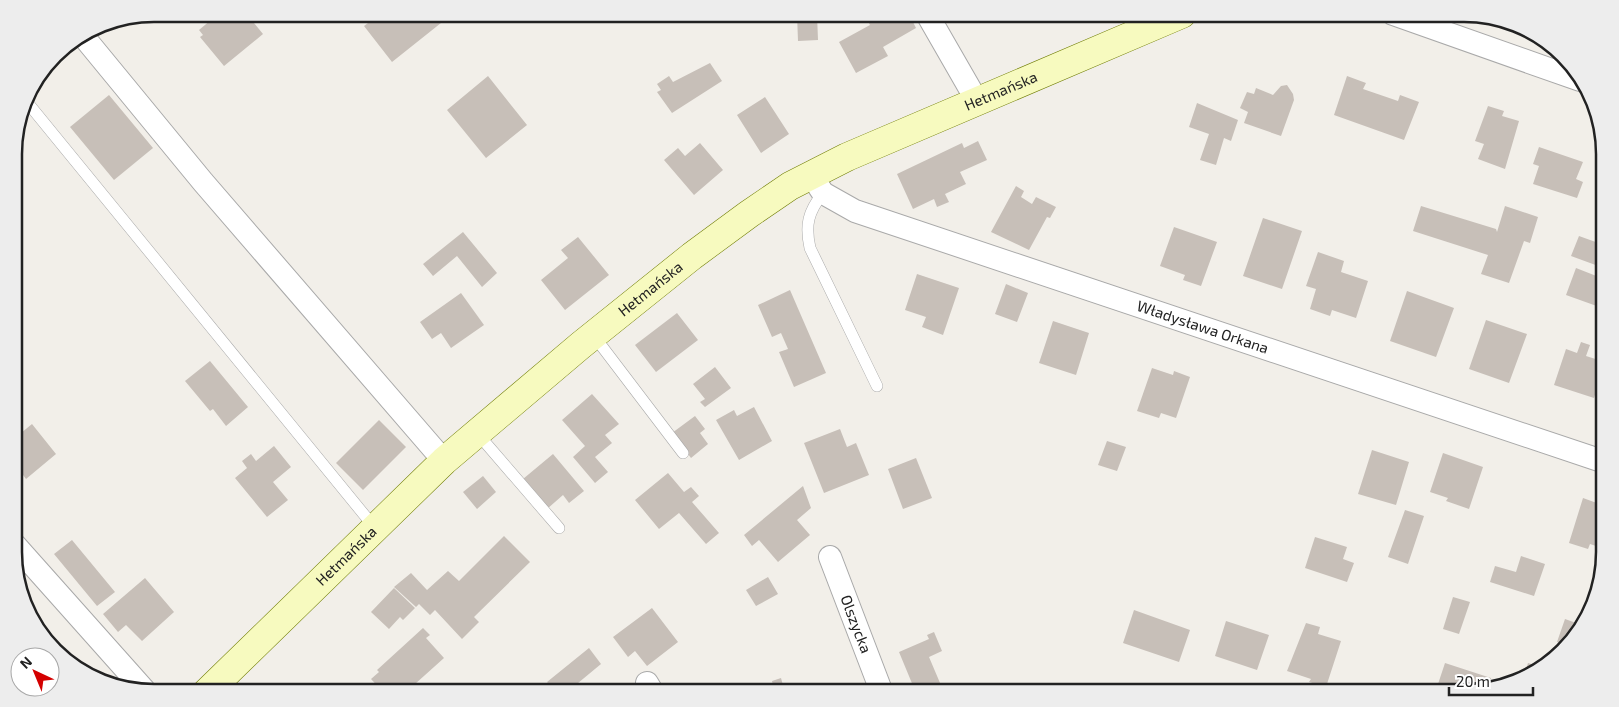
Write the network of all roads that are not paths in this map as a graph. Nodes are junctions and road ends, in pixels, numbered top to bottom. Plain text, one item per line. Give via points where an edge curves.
1 (932, 22) edge
2 (1163, 22) edge
3 (1416, 22) edge
4 (87, 41) edge
5 (1571, 77) edge
6 (977, 101) junction
7 (32, 108) edge
8 (817, 184) junction
9 (594, 336) junction
10 (877, 386) dead end
11 (477, 433) junction
12 (683, 453) dead end
13 (1596, 459) edge
14 (444, 461) junction
15 (559, 528) dead end
16 (376, 530) junction
17 (22, 553) edge
18 (830, 557) dead end
19 (138, 683) edge
20 (215, 684) edge
21 (879, 684) edge

1 - 6 street
2 - 6 street, Hetmańska
3 - 5 street
4 - 14 street via 203,182
6 - 8 street, Hetmańska
7 - 16 lane
8 - 9 street, Hetmańska via 790,186 708,244
8 - 10 lane via 808,218 810,248
8 - 13 street, Władysława Orkana via 854,211
9 - 11 street, Hetmańska
9 - 12 lane
11 - 14 street, Hetmańska
11 - 15 lane
14 - 16 street, Hetmańska
16 - 20 street, Hetmańska
17 - 19 street
18 - 21 street, Olszycka

